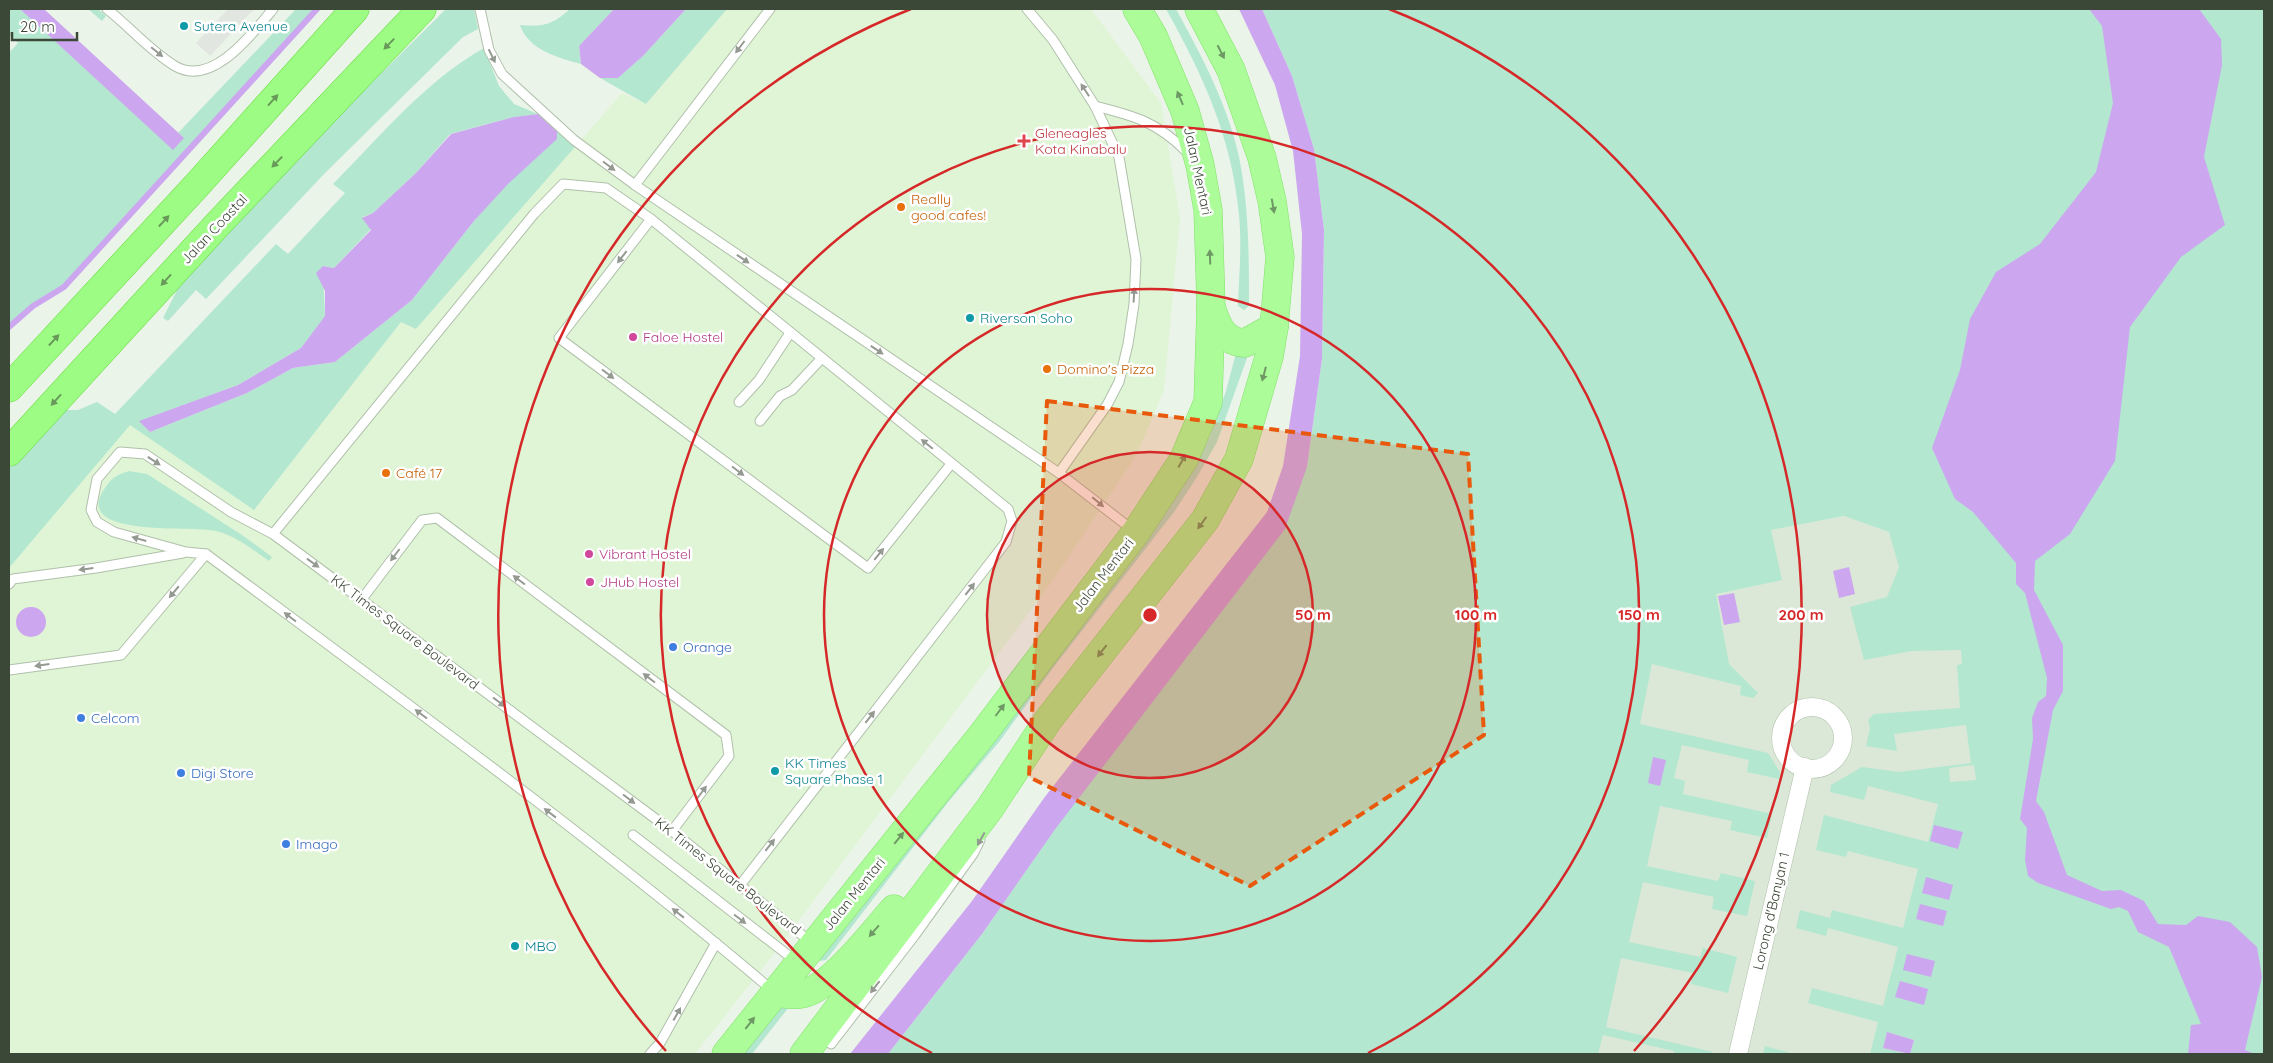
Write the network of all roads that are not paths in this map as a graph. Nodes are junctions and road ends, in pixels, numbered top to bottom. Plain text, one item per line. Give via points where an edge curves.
1 (107, 9) edge
2 (273, 9) edge
3 (355, 9) edge
4 (422, 9) edge
5 (480, 9) edge
6 (770, 9) edge
7 (1027, 9) edge
8 (1137, 9) edge
9 (1199, 9) edge
10 (1095, 106) junction
11 (1200, 165) junction
12 (635, 185) junction
13 (651, 219) junction
14 (1211, 306) junction
15 (1274, 327) junction
16 (790, 333) junction
17 (822, 358) junction
18 (9, 388) edge
19 (739, 402) dead end
20 (760, 421) dead end
21 (9, 452) edge
22 (951, 464) junction
23 (1059, 473) junction
24 (1136, 532) junction
25 (273, 534) junction
26 (186, 552) junction
27 (206, 554) junction
28 (9, 584) edge
29 (362, 600) junction
30 (9, 670) edge
31 (1048, 720) junction
32 (1805, 767) dead end
33 (990, 808) junction
34 (672, 831) junction
35 (633, 835) dead end
36 (741, 884) junction
37 (716, 943) junction
38 (807, 954) junction
39 (774, 993) junction
40 (813, 1045) edge
41 (650, 1054) edge
42 (726, 1054) edge
43 (1738, 1054) edge

1 -> 2 lane via 176,66 192,71 209,68 237,51
18 -> 3 highway
4 -> 21 highway, Jalan Coastal via 217,225
5 -> 12 lane via 489,50 502,74 574,140
6 -> 12 lane
10 -> 7 lane via 1053,40
11 -> 8 main road, Jalan Mentari via 1185,111 1153,36
9 -> 15 main road via 1231,70 1262,158 1280,257
10 - 11 lane via 1130,115 1169,134
23 -> 10 lane via 1108,405 1119,382 1134,304 1136,258 1119,157
14 -> 11 main road, Jalan Mentari via 1208,210
12 -> 23 lane
13 - 16 lane
13 -> 22 lane via 559,338 868,568
13 - 25 lane via 606,188 563,184 534,214
14 - 15 main road via 1218,326 1230,340 1245,343
24 -> 14 main road, Jalan Mentari via 1184,459 1208,402
15 -> 31 main road via 1239,459 1205,520
16 - 17 lane
16 - 19 lane via 760,380
17 - 20 lane via 792,390 780,396
22 -> 17 lane
36 -> 22 lane via 1006,542 1012,521 1008,509
23 -> 24 lane
38 -> 24 main road, Jalan Mentari via 982,735
26 -> 25 lane, KK Times Square Boulevard via 114,532 97,522 91,510 97,478 120,452 144,454 231,512
25 -> 29 lane, KK Times Square Boulevard
26 - 27 lane, KK Times Square Boulevard
26 -> 28 lane, KK Times Square Boulevard via 13,579
27 -> 30 lane via 121,655
37 -> 27 lane via 451,736
29 -> 34 lane, KK Times Square Boulevard
34 -> 29 lane via 729,756 726,736 437,518 422,520
31 - 33 main road
31 -> 40 lane via 973,854 915,935 832,1044
32 - 43 street, Lorong d'Banyan 1
33 -> 39 main road via 963,822 907,894 838,971 802,994
33 - 40 main road
34 - 36 lane, KK Times Square Boulevard
35 -> 38 lane
36 - 38 lane, KK Times Square Boulevard
37 - 39 lane
41 -> 37 lane via 660,1043
38 - 39 main road, Jalan Mentari
42 -> 39 main road, Jalan Mentari

